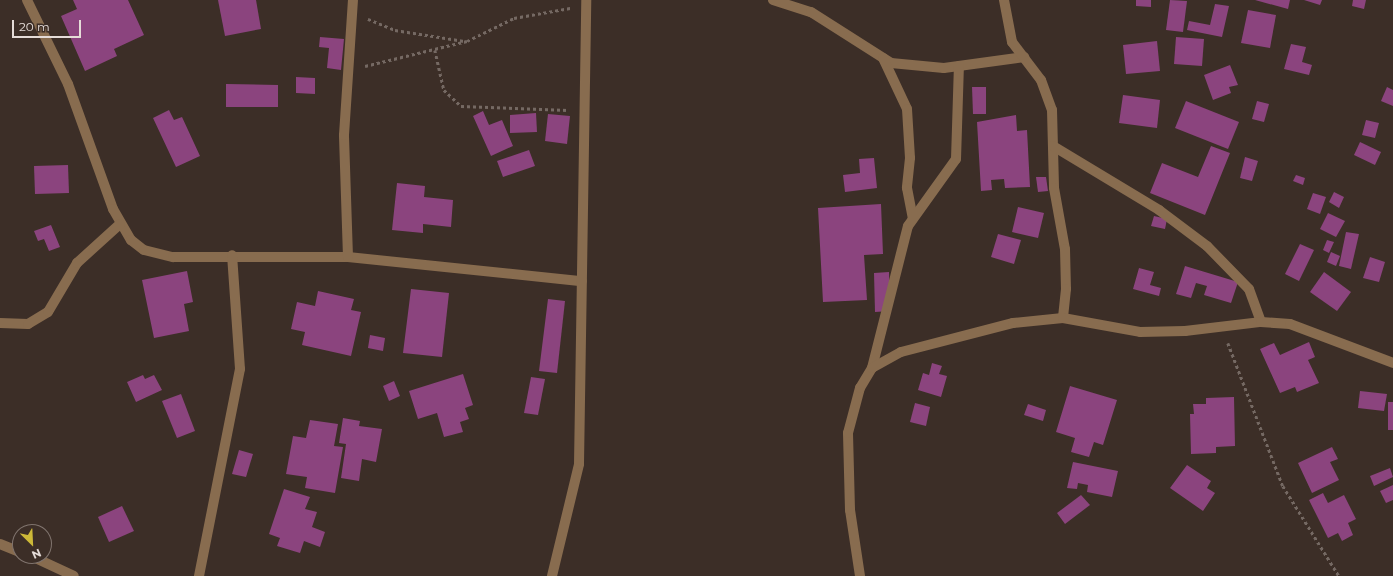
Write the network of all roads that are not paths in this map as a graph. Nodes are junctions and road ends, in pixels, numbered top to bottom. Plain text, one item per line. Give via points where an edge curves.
1 (27, 0) edge
2 (353, 0) edge
3 (773, 0) edge
4 (1004, 0) edge
5 (586, 3) edge
6 (882, 56) junction
7 (1024, 57) junction
8 (959, 66) junction
9 (1053, 146) junction
10 (913, 218) junction
11 (120, 224) junction
12 (232, 255) junction
13 (348, 257) junction
14 (582, 280) junction
15 (1063, 318) junction
16 (1260, 322) junction
17 (0, 323) edge
18 (1393, 363) edge
19 (872, 368) junction
20 (0, 544) edge
21 (12, 549) edge
22 (48, 564) edge
23 (74, 576) edge
24 (199, 576) edge
25 (552, 576) edge
26 (860, 576) edge

1 - 11 street via 65,77
2 - 13 street via 344,135
3 - 6 street via 810,12
4 - 7 street via 1012,42
5 - 14 street
6 - 8 street via 915,68
6 - 10 street via 907,109 910,158 908,188
7 - 8 street
7 - 9 street via 1041,80 1052,110
8 - 10 street via 956,159
9 - 15 street via 1054,188 1065,249 1066,289
9 - 16 street via 1159,210 1207,246 1248,289
10 - 19 street via 904,238
11 - 12 street via 131,240 144,250 173,256
11 - 17 street via 77,263 48,312 28,324
12 - 13 street
12 - 24 street via 240,370
13 - 14 street
14 - 25 street via 579,464
15 - 16 street via 1140,332
15 - 19 street via 1013,323 928,343
16 - 18 street via 1290,324
19 - 26 street via 860,388 848,433 850,510
20 - 21 street
22 - 23 street

